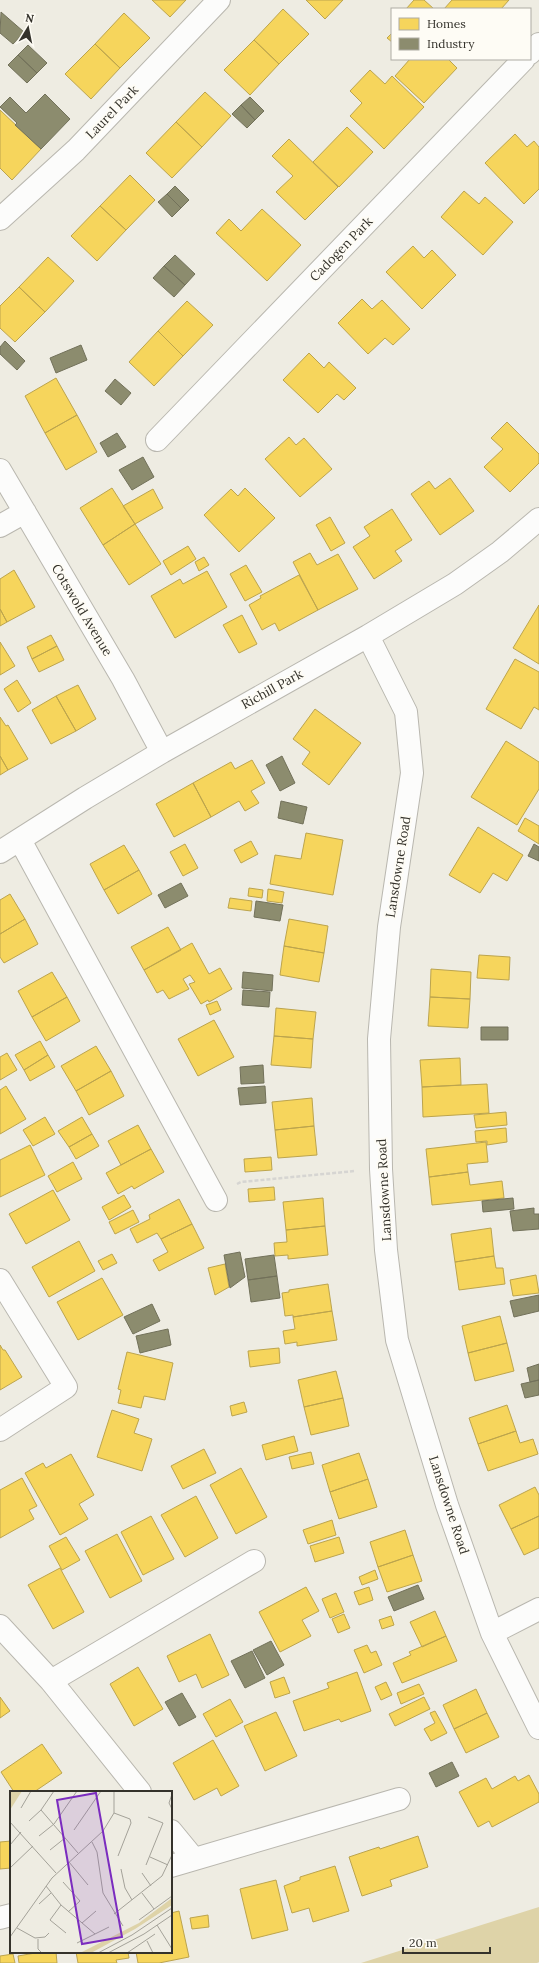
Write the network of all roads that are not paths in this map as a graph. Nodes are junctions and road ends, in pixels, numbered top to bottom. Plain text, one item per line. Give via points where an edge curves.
1 (219, 0) edge
2 (539, 44) edge
3 (531, 52) edge
4 (523, 60) edge
5 (0, 220) edge
6 (157, 440) dead end
7 (0, 470) edge
8 (25, 512) junction
9 (539, 519) edge
10 (0, 526) edge
11 (368, 636) junction
12 (162, 752) junction
13 (20, 840) junction
14 (0, 852) edge
15 (216, 1200) road end
16 (0, 1280) edge
17 (0, 1430) edge
18 (254, 1561) dead end
19 (539, 1609) edge
20 (0, 1626) edge
21 (492, 1633) junction
22 (51, 1681) junction
23 (539, 1728) edge
24 (139, 1791) edge
25 (399, 1799) dead end
26 (172, 1832) edge
27 (194, 1859) junction
28 (172, 1866) edge
29 (10, 1915) edge
30 (0, 1918) edge

1 - 5 street, Laurel Park via 76,150
2 - 3 street
4 - 6 street, Cadogen Park
7 - 8 street, Cotswold Avenue
8 - 10 street
8 - 12 street, Cotswold Avenue via 123,679
9 - 11 street, Richill Park via 500,552 455,584
11 - 12 street, Richill Park
11 - 21 street, Lansdowne Road via 406,712 412,773 389,927 379,1038 386,1250 397,1340 447,1505
12 - 13 street, Richill Park
13 - 14 street, Richill Park
13 - 15 street
16 - 17 street via 66,1387
18 - 22 street
19 - 21 street
20 - 22 street
21 - 23 street, Lansdowne Road
22 - 24 street
25 - 27 street
26 - 27 street
27 - 28 street
29 - 30 street

